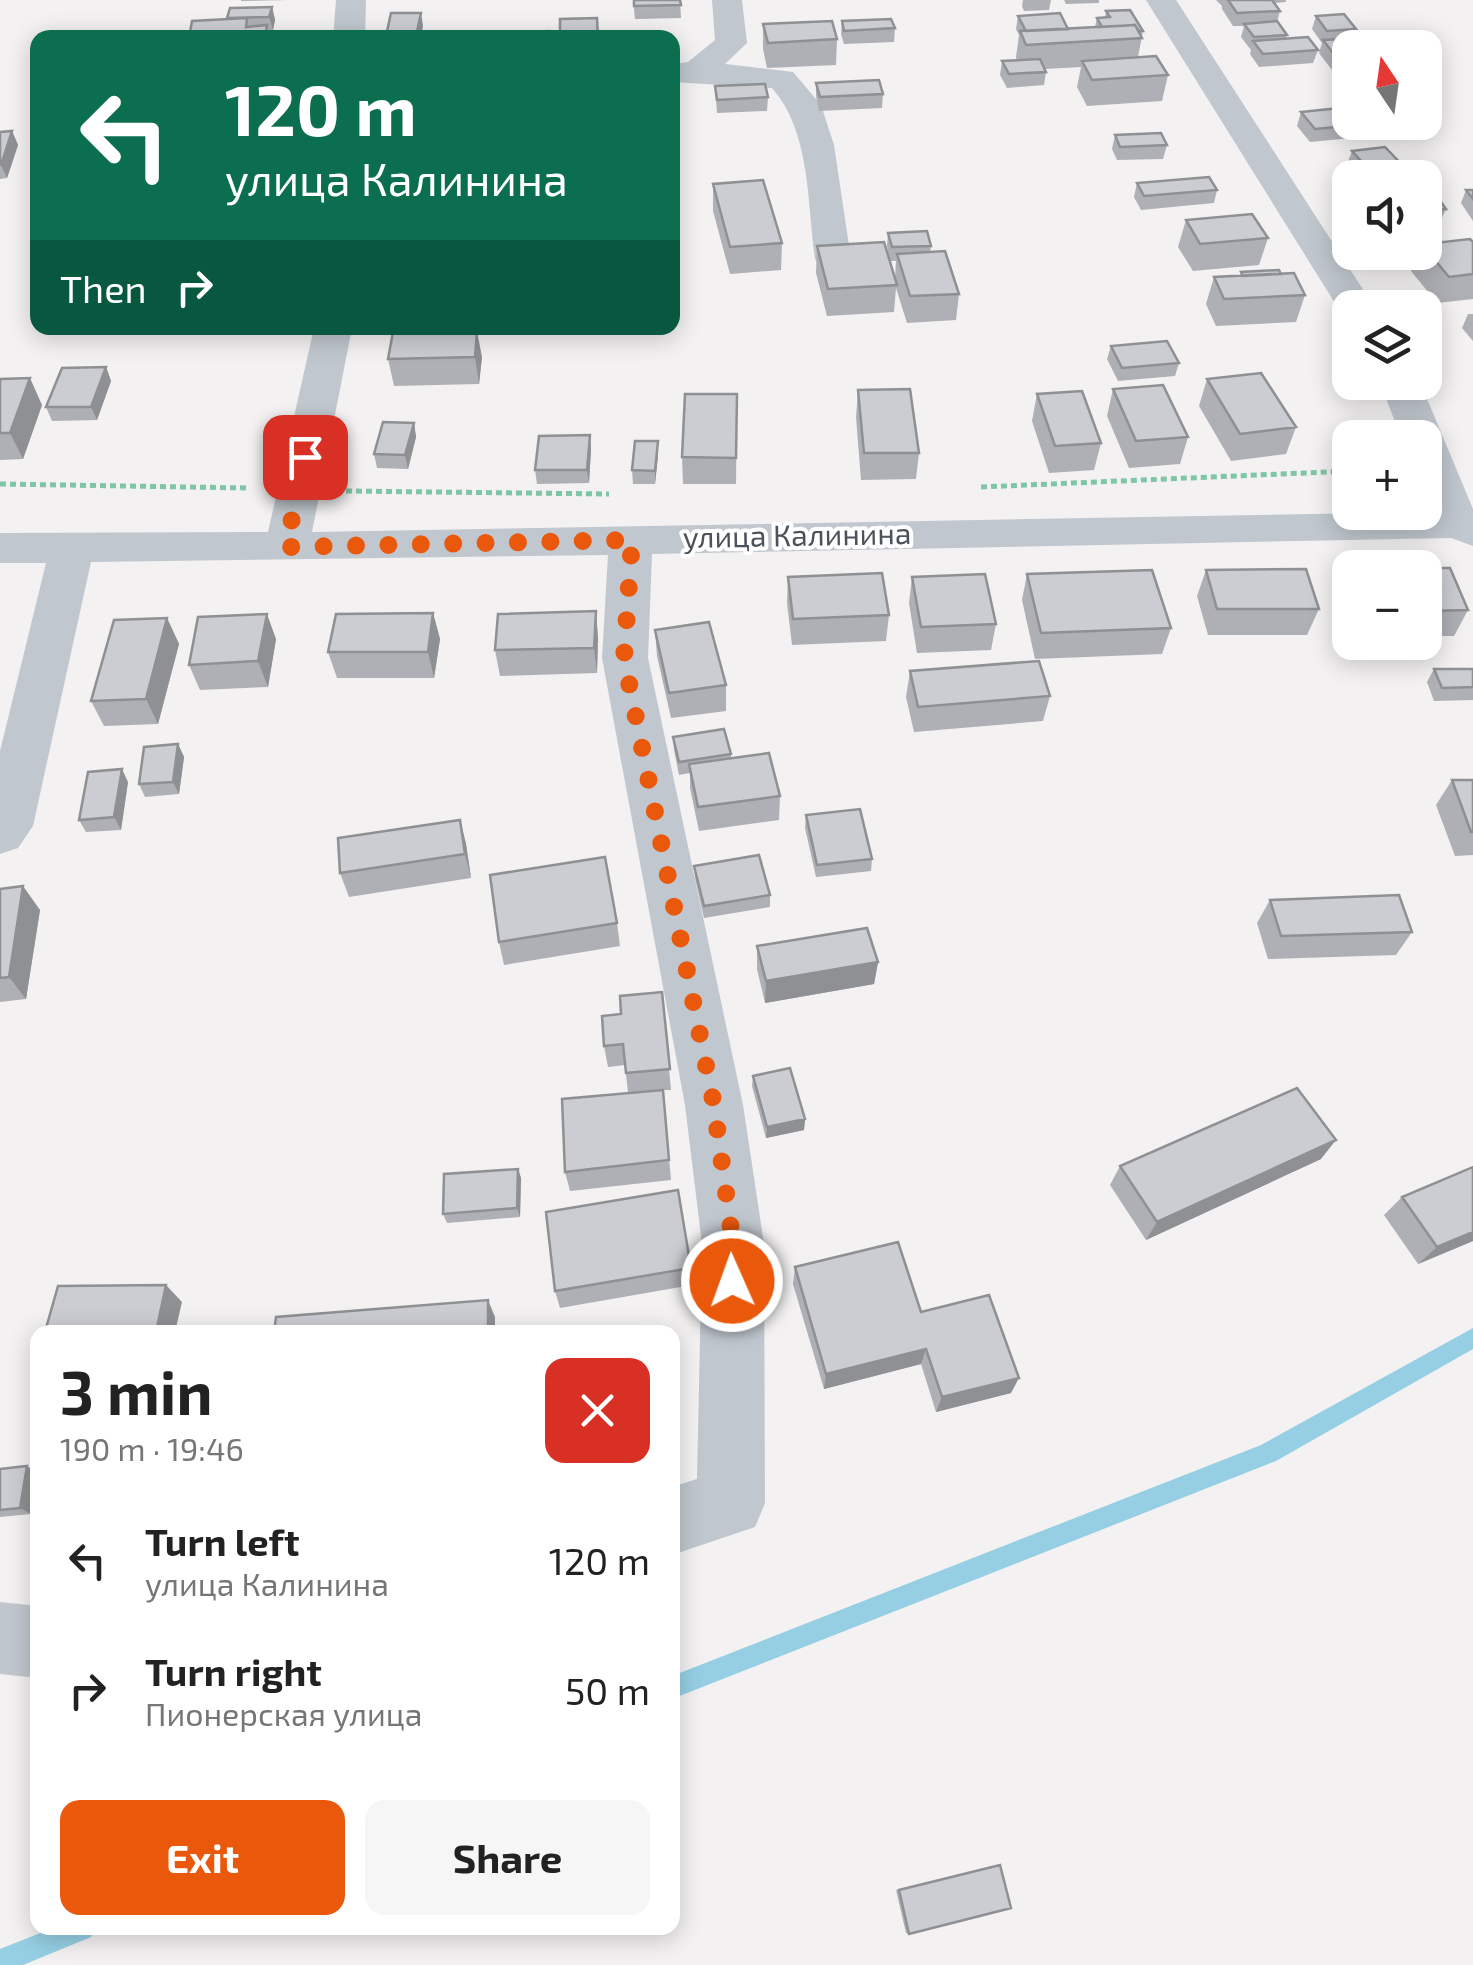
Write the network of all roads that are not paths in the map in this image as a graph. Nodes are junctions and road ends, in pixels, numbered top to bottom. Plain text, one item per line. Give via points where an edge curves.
1 (351, 0) edge
2 (727, 0) edge
3 (1161, 0) edge
4 (349, 30) edge
5 (685, 73) edge
6 (834, 259) edge
7 (1345, 290) edge
8 (331, 335) edge
9 (1442, 476) edge
10 (624, 517) junction
11 (1468, 526) edge
12 (286, 547) junction
13 (0, 548) edge
14 (72, 548) junction
15 (0, 834) edge
16 (702, 1512) edge
17 (0, 1638) edge
18 (30, 1641) edge

1 - 4 street
2 - 5 street via 732,43
3 - 7 street
5 - 6 street via 782,79 805,105
8 - 12 street
9 - 11 street
10 - 11 street, улица Калинина
10 - 12 street, улица Калинина
10 - 16 street via 624,658 714,1105 733,1244
12 - 14 street, улица Калинина
13 - 14 street, улица Калинина
14 - 15 street
17 - 18 street

